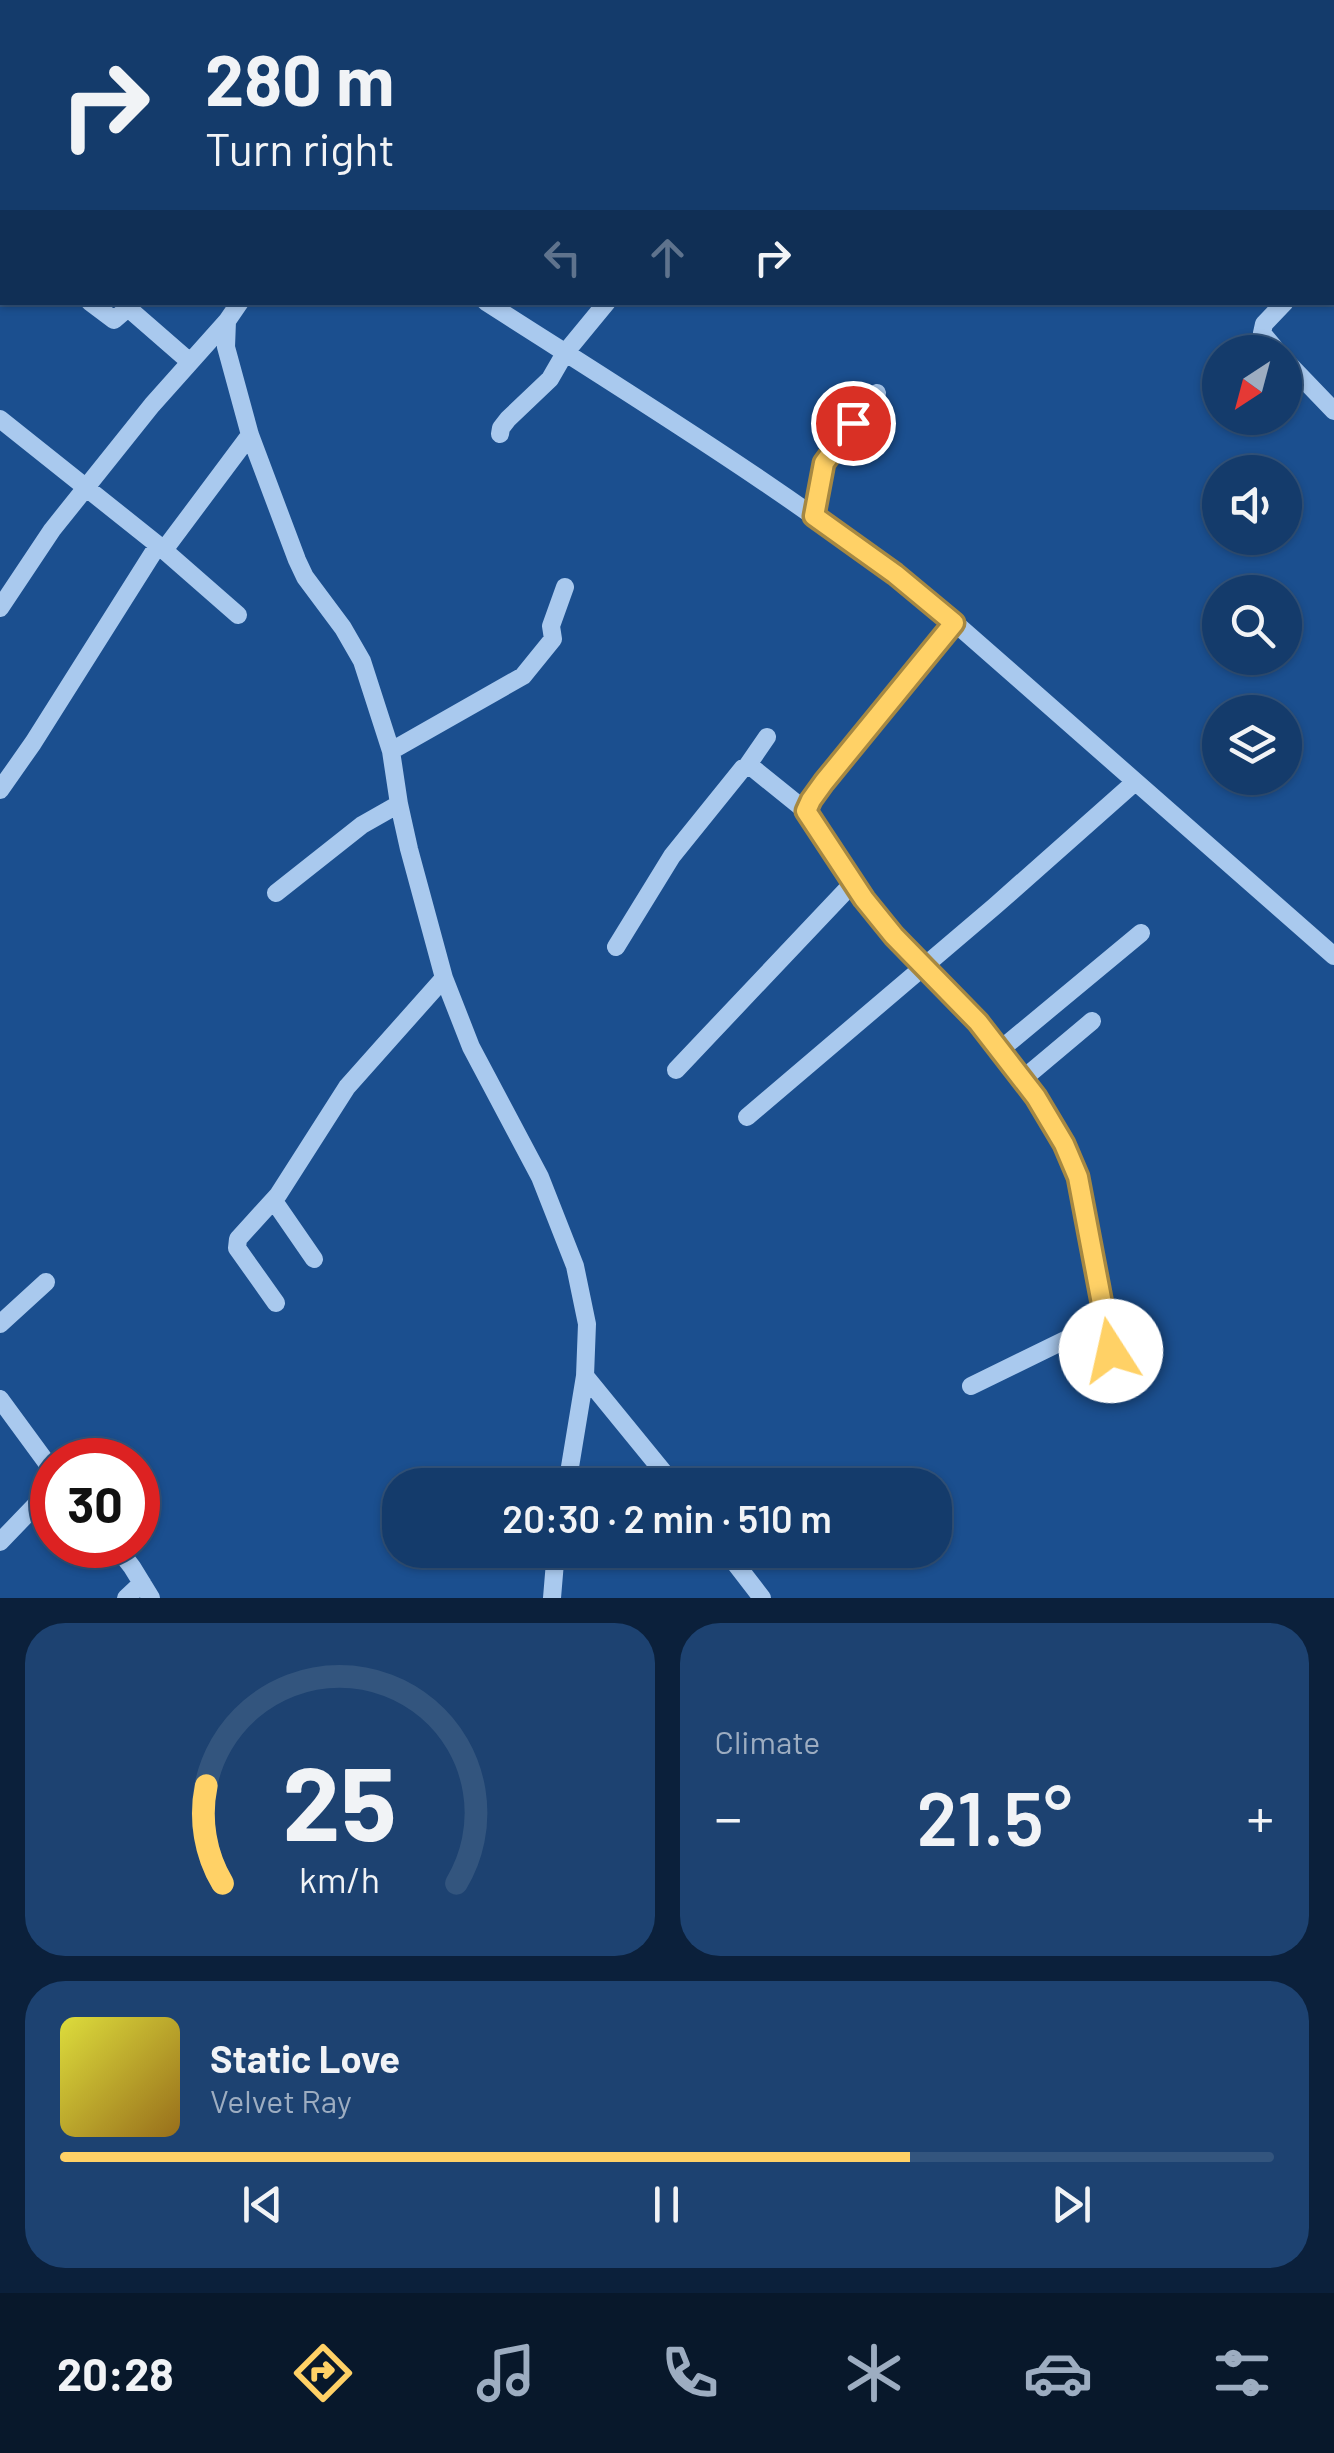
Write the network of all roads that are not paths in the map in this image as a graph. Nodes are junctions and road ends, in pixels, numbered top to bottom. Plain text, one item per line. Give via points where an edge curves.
1 (94, 305) edge
2 (238, 305) edge
3 (491, 305) edge
4 (605, 305) edge
5 (1281, 305) edge
6 (227, 321) junction
7 (1264, 335) edge
8 (565, 353) junction
9 (190, 362) junction
10 (1302, 378) edge
11 (877, 392) dead end
12 (1334, 412) edge
13 (0, 420) edge
14 (500, 434) dead end
15 (250, 435) junction
16 (87, 487) junction
17 (814, 516) junction
18 (161, 548) junction
19 (565, 588) dead end
20 (0, 608) edge
21 (238, 615) dead end
22 (954, 623) junction
23 (767, 738) dead end
24 (392, 751) junction
25 (747, 766) junction
26 (1135, 782) junction
27 (0, 790) edge
28 (399, 804) junction
29 (806, 811) junction
30 (853, 883) junction
31 (276, 893) dead end
32 (1141, 934) dead end
33 (616, 947) dead end
34 (1334, 956) edge
35 (923, 966) junction
36 (444, 978) junction
37 (1092, 1021) dead end
38 (1000, 1050) junction
39 (676, 1070) dead end
40 (1022, 1079) junction
41 (747, 1116) dead end
42 (274, 1200) junction
43 (314, 1259) dead end
44 (46, 1282) dead end
45 (276, 1303) dead end
46 (1106, 1320) junction
47 (0, 1324) edge
48 (585, 1376) junction
49 (1117, 1383) dead end
50 (972, 1386) dead end
51 (0, 1399) edge
52 (30, 1440) edge
53 (570, 1468) edge
54 (660, 1468) edge
55 (30, 1511) edge
56 (0, 1542) edge
57 (130, 1568) edge
58 (554, 1568) edge
59 (739, 1568) edge
60 (146, 1591) edge
61 (126, 1598) edge
62 (552, 1598) edge
63 (762, 1598) edge

1 - 9 street via 114,320 128,308
2 - 6 street
3 - 8 street
4 - 8 street
5 - 7 street via 1264,324
6 - 9 street
6 - 15 street via 226,347
8 - 14 street
8 - 17 street
9 - 16 street
10 - 12 street
11 - 17 street via 824,463
13 - 16 street
15 - 18 street
15 - 24 street via 305,577 362,662
16 - 18 street
16 - 20 street
17 - 22 street
18 - 21 street
18 - 27 street
19 - 24 street via 552,621 553,640 523,676
22 - 26 street
22 - 29 street
23 - 25 street
24 - 28 street
25 - 29 street
25 - 33 street via 672,856
26 - 34 street
26 - 35 street
28 - 31 street
28 - 36 street
29 - 30 street
30 - 35 street
30 - 39 street
32 - 38 street
35 - 38 street
35 - 41 street
36 - 42 street via 347,1087
36 - 48 street via 575,1266 587,1324
37 - 40 street
38 - 40 street
40 - 46 street via 1078,1177
42 - 43 street
42 - 45 street via 236,1243
44 - 47 street
46 - 49 street
46 - 50 street
48 - 53 street
48 - 54 street
51 - 52 street
55 - 56 street
57 - 60 street
58 - 62 street
59 - 63 street
60 - 61 street

